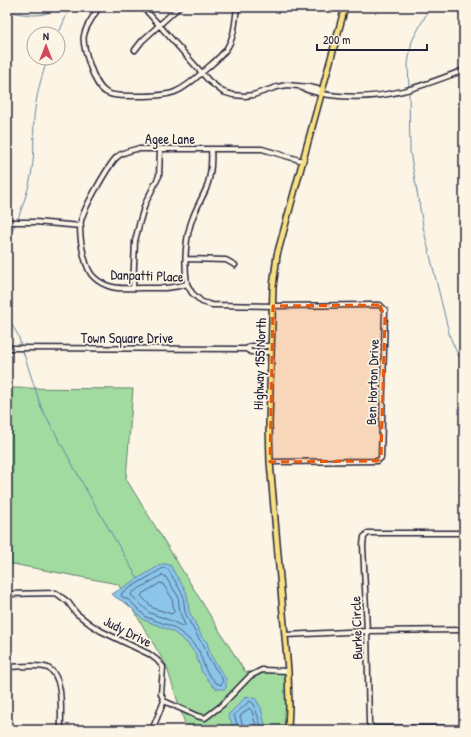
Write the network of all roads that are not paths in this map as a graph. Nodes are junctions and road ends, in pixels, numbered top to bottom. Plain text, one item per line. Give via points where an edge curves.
1 (99, 7) edge
2 (143, 7) edge
3 (179, 7) edge
4 (237, 7) edge
5 (345, 7) edge
6 (159, 25) junction
7 (135, 50) dead end
8 (464, 70) edge
9 (202, 73) junction
10 (321, 92) junction
11 (160, 149) junction
12 (211, 149) junction
13 (303, 161) junction
14 (7, 222) edge
15 (81, 226) junction
16 (186, 259) junction
17 (235, 265) dead end
18 (187, 284) junction
19 (133, 288) junction
20 (273, 306) junction
21 (7, 348) edge
22 (271, 349) junction
23 (270, 462) junction
24 (464, 533) edge
25 (7, 594) edge
26 (464, 630) edge
27 (367, 632) junction
28 (286, 635) junction
29 (7, 667) edge
30 (288, 671) junction
31 (164, 701) junction
32 (464, 728) edge
33 (436, 729) edge
34 (61, 730) edge
35 (152, 730) edge
36 (288, 730) edge

1 - 9 street via 86,27 83,40 95,80 105,92 116,96 164,96 183,89
2 - 6 street
3 - 6 street
4 - 9 street via 229,44
5 - 10 main road, Highway 155 North
6 - 7 street
6 - 9 street
8 - 10 street via 415,88 382,96 364,97
9 - 10 street via 217,88 237,96 253,95 281,86 297,86 308,91
10 - 13 main road, Highway 155 North
11 - 12 street, Agee Lane
11 - 15 street, Agee Lane via 136,149 116,158 85,210
11 - 19 street via 159,176 146,204 135,241
12 - 13 street, Agee Lane via 262,150
12 - 16 street via 210,176 191,223
13 - 20 main road, Highway 155 North via 276,263
14 - 15 street
15 - 19 street, Danpatti Place via 82,246 92,274 107,286
16 - 17 street via 226,260
16 - 18 street
18 - 19 street, Danpatti Place via 174,288
18 - 20 street, Danpatti Place via 202,302 212,305
20 - 22 main road, Highway 155 North
20 - 23 street, Ben Horton Drive via 380,305 385,310 385,318 381,458 377,461
21 - 22 street, Town Square Drive via 246,349 251,352
22 - 23 main road, Highway 155 North
23 - 28 main road, Highway 155 North
24 - 27 street, Burke Circle via 368,533 364,537
25 - 31 street, Judy Drive via 56,593 90,624 149,654 163,667 161,694
26 - 27 street
27 - 28 street
27 - 33 street, Burke Circle via 369,723 372,728
28 - 30 main road, Highway 155 North
29 - 34 street via 48,668 56,675 59,683
30 - 31 street via 262,670 250,676 222,705 205,718
30 - 36 main road, Highway 155 North
31 - 35 street
32 - 33 street, Burke Circle

